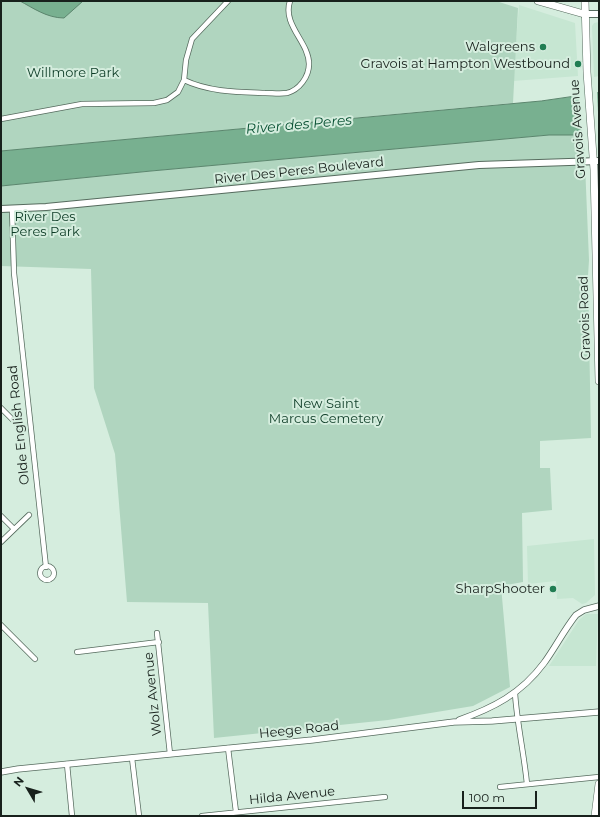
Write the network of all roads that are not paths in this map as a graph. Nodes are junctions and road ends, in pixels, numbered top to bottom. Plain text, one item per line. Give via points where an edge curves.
1 (228, 1) edge
2 (290, 1) edge
3 (538, 1) edge
4 (585, 1) edge
5 (584, 14) junction
6 (599, 14) edge
7 (184, 80) junction
8 (1, 119) edge
9 (596, 161) edge
10 (1, 209) edge
11 (12, 209) junction
12 (597, 215) edge
13 (596, 255) joint
14 (598, 281) edge
15 (599, 349) edge
16 (599, 381) edge
17 (1, 408) edge
18 (20, 427) dead end
19 (29, 515) dead end
20 (1, 516) edge
21 (14, 529) junction
22 (1, 542) edge
23 (46, 567) dead end
24 (599, 606) edge
25 (1, 625) edge
26 (157, 633) dead end
27 (159, 642) junction
28 (77, 652) dead end
29 (35, 660) dead end
30 (515, 693) junction
31 (599, 712) edge
32 (517, 718) junction
33 (454, 722) junction
34 (228, 748) junction
35 (170, 754) junction
36 (132, 758) junction
37 (67, 764) junction
38 (1, 772) edge
39 (599, 777) edge
40 (527, 784) junction
41 (599, 784) edge
42 (500, 787) dead end
43 (385, 797) dead end
44 (236, 812) junction
45 (72, 816) edge
46 (139, 816) edge
47 (202, 816) edge
48 (595, 816) edge

1 - 7 street via 192,39
2 - 7 street via 290,20 309,63 308,72 298,88 286,93 224,92
3 - 5 main road
4 - 5 main road, Gravois Avenue
5 - 6 main road
5 - 9 main road, Gravois Avenue via 592,139
7 - 8 street via 178,92 167,100 154,103 82,104
9 - 11 main road, River Des Peres Boulevard via 479,165
9 - 12 main road, Gravois Avenue
10 - 11 main road, River Des Peres Boulevard
11 - 23 street, Olde English Road via 14,273
12 - 13 main road, Gravois Avenue
13 - 14 main road, Gravois Road
14 - 15 main road, Gravois Road
15 - 16 main road, Gravois Road
17 - 18 street
19 - 21 street
20 - 21 street
21 - 22 street
24 - 30 street via 576,615 536,673
25 - 29 street
26 - 27 street, Wolz Avenue
27 - 28 street
27 - 35 street, Wolz Avenue
30 - 32 street
30 - 33 street via 486,710
31 - 32 street, Heege Road
32 - 33 street, Heege Road
32 - 40 street via 524,750
33 - 34 street, Heege Road
34 - 35 street, Heege Road
34 - 44 street
35 - 36 street, Heege Road
36 - 37 street, Heege Road
36 - 46 street
37 - 38 street, Heege Road
37 - 45 street
39 - 40 street
40 - 42 street
41 - 48 main road
43 - 44 street, Hilda Avenue
44 - 47 street, Hilda Avenue

